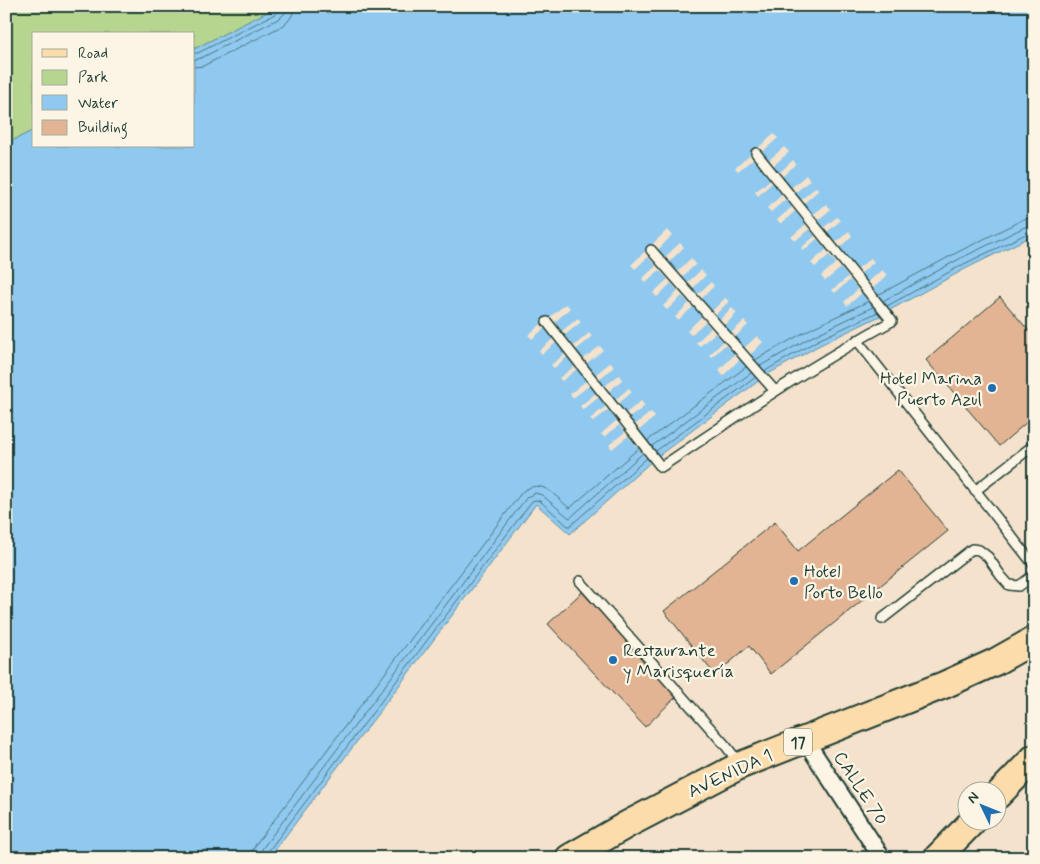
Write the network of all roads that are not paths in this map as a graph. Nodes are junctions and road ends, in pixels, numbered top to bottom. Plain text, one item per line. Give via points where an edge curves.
1 (756, 153) dead end
2 (651, 250) dead end
3 (547, 322) dead end
4 (857, 340) junction
5 (775, 391) junction
6 (1034, 445) edge
7 (975, 491) junction
8 (1034, 565) edge
9 (1034, 575) edge
10 (580, 581) dead end
11 (882, 619) dead end
12 (1034, 640) edge
13 (805, 740) junction
14 (1034, 758) edge
15 (741, 766) junction
16 (1008, 785) edge
17 (962, 832) edge
18 (569, 858) edge
19 (882, 858) edge
20 (937, 858) edge

1 - 4 lane via 892,321
2 - 5 lane
3 - 5 lane via 660,467
4 - 5 lane
4 - 7 lane
6 - 7 lane
7 - 8 lane
9 - 11 lane via 1019,586 1009,585 988,557 972,549
10 - 15 lane
12 - 13 main road, AVENIDA 1 / 17 via 944,685
13 - 15 main road, AVENIDA 1 / 17
13 - 19 street, CALLE 70
14 - 16 main road
15 - 18 main road, AVENIDA 1 / 17
17 - 20 main road

